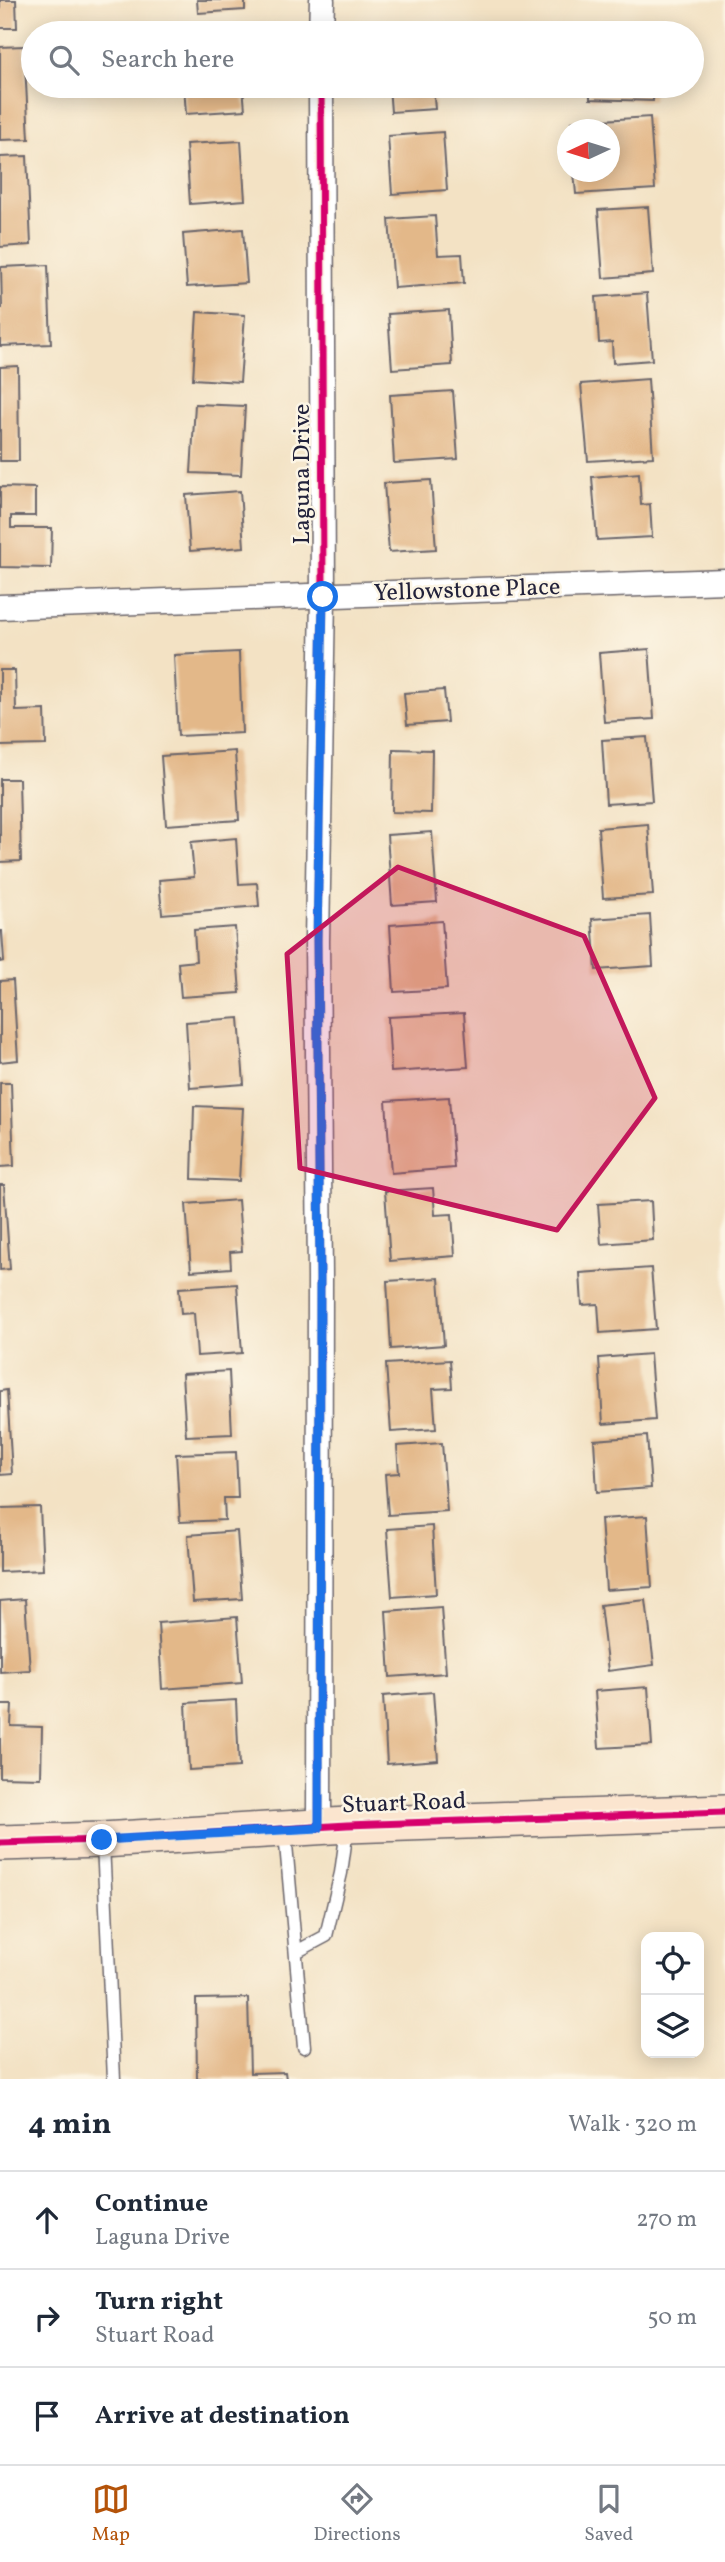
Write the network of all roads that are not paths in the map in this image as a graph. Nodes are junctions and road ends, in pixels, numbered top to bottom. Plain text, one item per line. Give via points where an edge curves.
1 (322, 0) edge
2 (321, 21) edge
3 (321, 98) edge
4 (725, 581) edge
5 (323, 597) junction
6 (0, 607) edge
7 (725, 1810) edge
8 (317, 1827) junction
9 (102, 1840) junction
10 (0, 1843) edge
11 (296, 1952) junction
12 (304, 2046) dead end
13 (114, 2079) edge

1 - 2 street
3 - 5 street, Laguna Drive
4 - 5 street, Yellowstone Place
5 - 6 street, Yellowstone Place
5 - 8 street, Laguna Drive via 317,941
7 - 8 street, Stuart Road
8 - 9 street, Stuart Road
8 - 11 lane
8 - 11 lane via 341,1873 326,1936
9 - 10 street, Stuart Road
9 - 13 lane
11 - 12 lane

